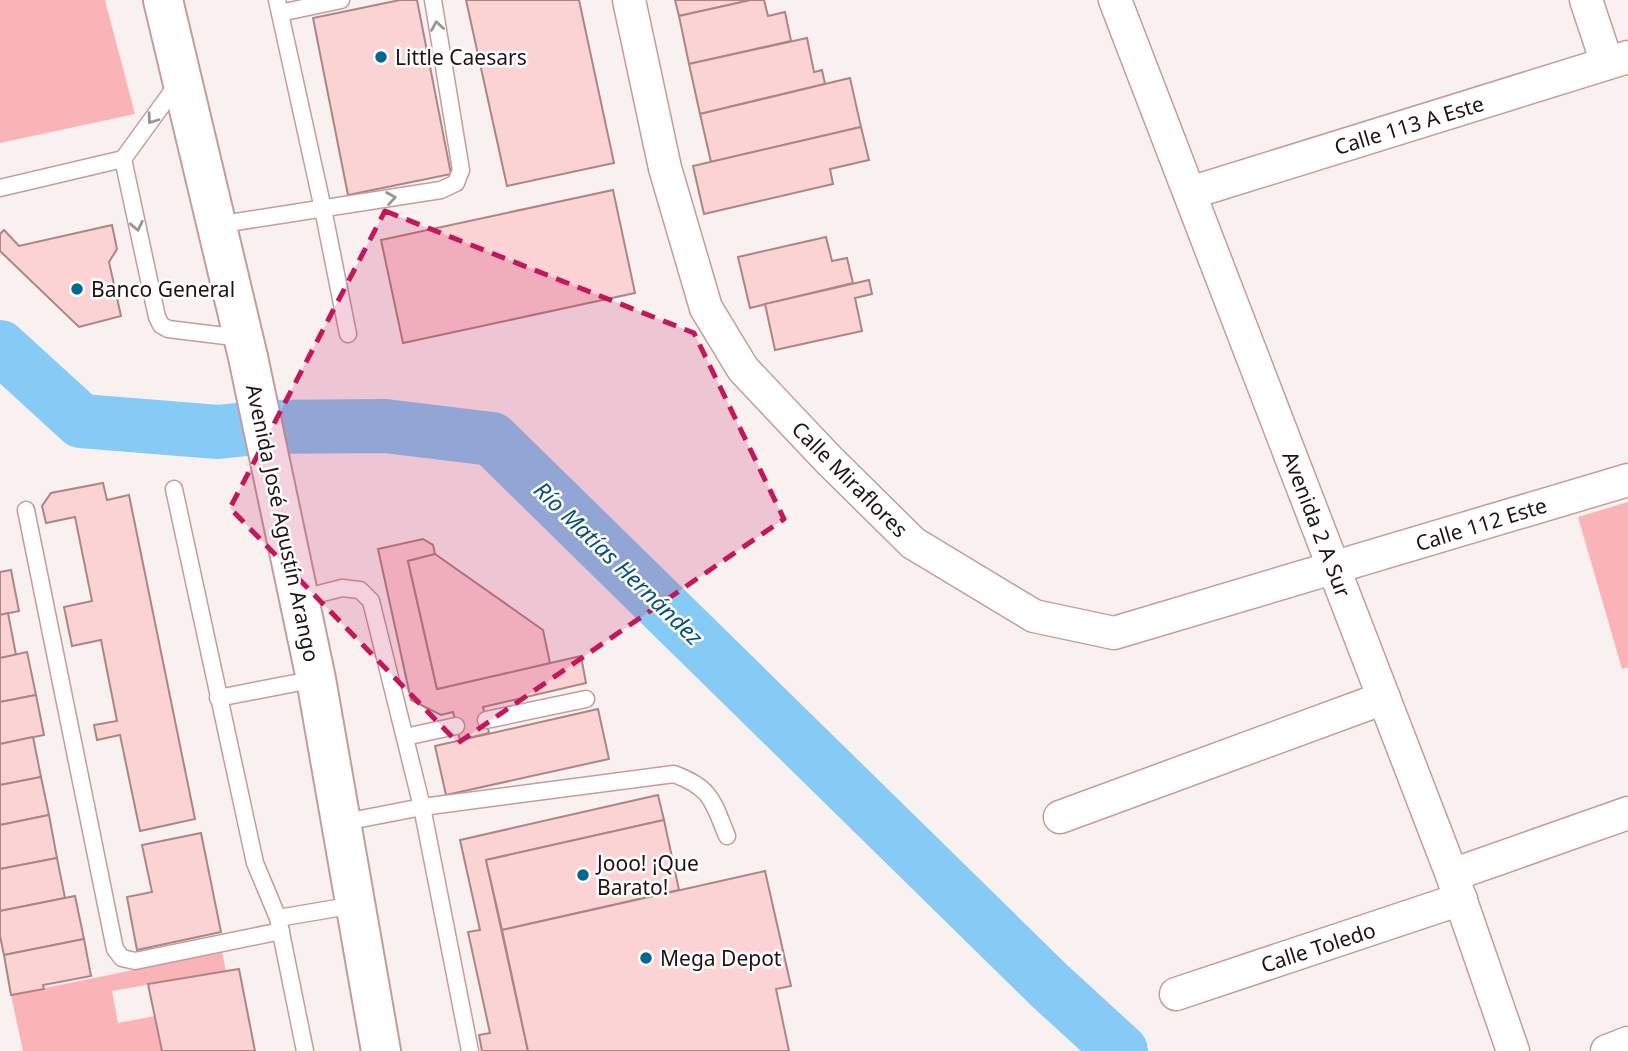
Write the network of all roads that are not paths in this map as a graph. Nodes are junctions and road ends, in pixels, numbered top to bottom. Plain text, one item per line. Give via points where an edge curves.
1 (163, 0) edge
2 (341, 0) edge
3 (433, 0) edge
4 (629, 0) edge
5 (1115, 0) edge
6 (1586, 0) edge
7 (278, 6) edge
8 (1617, 60) edge
9 (182, 79) junction
10 (123, 159) junction
11 (0, 188) edge
12 (1190, 192) junction
13 (323, 209) junction
14 (216, 225) junction
15 (348, 334) dead end
16 (246, 348) junction
17 (1628, 480) edge
18 (174, 489) dead end
19 (26, 510) dead end
20 (1334, 568) junction
21 (299, 598) junction
22 (316, 678) junction
23 (218, 698) junction
24 (1384, 698) junction
25 (586, 699) dead end
26 (486, 720) dead end
27 (456, 726) dead end
28 (405, 737) junction
29 (422, 807) junction
30 (1628, 813) edge
31 (1060, 817) dead end
32 (340, 823) junction
33 (727, 836) dead end
34 (1456, 887) junction
35 (356, 905) junction
36 (279, 925) junction
37 (1176, 994) dead end
38 (1628, 1043) edge
39 (305, 1051) edge
40 (381, 1051) edge
41 (470, 1051) edge
42 (1513, 1051) edge
43 (1607, 1051) edge

1 - 9 main road, Avenida José Agustín Arango
2 - 7 lane
13 -> 3 lane via 441,190 456,183 461,170
4 - 20 street, Calle Miraflores via 665,168 706,308 743,369 913,543 1034,616 1114,633
5 - 12 street, Avenida 2 A Sur
6 - 8 street
7 - 13 lane
8 - 12 street, Calle 113 A Este
9 -> 10 lane
9 - 14 main road, Avenida José Agustín Arango
10 - 11 lane
10 -> 16 lane via 161,325
12 - 20 street, Avenida 2 A Sur
13 - 14 lane
13 - 15 lane
14 - 16 main road, Avenida José Agustín Arango
16 - 21 main road, Avenida José Agustín Arango
17 - 20 street, Calle 112 Este
18 - 23 lane
19 - 36 lane via 115,949 122,958 135,961
20 - 24 street, Avenida 2 A Sur
21 - 22 main road, Avenida José Agustín Arango
21 - 28 lane via 342,588 360,590 371,601
22 - 23 lane
22 - 32 main road, Avenida José Agustín Arango
23 - 36 lane via 255,863
24 - 31 street
24 - 34 street, Avenida 2 A Sur
25 - 26 lane
27 - 28 lane
28 - 29 lane
29 - 32 lane
29 - 33 lane via 674,774 694,781 711,797
29 - 41 lane
30 - 34 street, Calle Toledo
32 - 35 main road, Avenida José Agustín Arango
34 - 37 street, Calle Toledo
34 - 42 street, Avenida 2 A Sur
35 - 36 lane
35 - 40 main road, Avenida José Agustín Arango
36 - 39 lane
38 - 43 street

